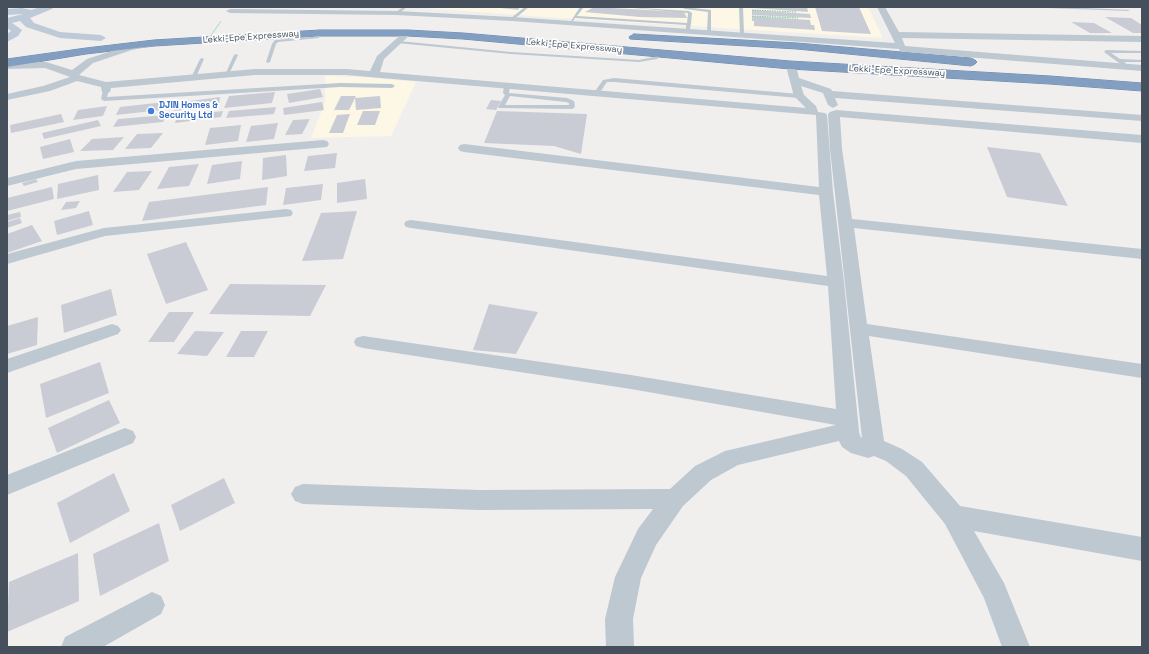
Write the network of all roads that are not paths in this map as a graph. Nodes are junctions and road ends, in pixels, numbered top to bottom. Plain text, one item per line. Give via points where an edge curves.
1 (49, 7) edge
2 (405, 7) edge
3 (526, 7) edge
4 (582, 7) edge
5 (625, 7) edge
6 (665, 7) edge
7 (881, 7) edge
8 (1021, 7) edge
9 (742, 8) edge
10 (279, 9) edge
11 (1128, 10) dead end
12 (11, 11) edge
13 (230, 11) dead end
14 (31, 13) edge
15 (397, 13) junction
16 (512, 19) junction
17 (572, 20) junction
18 (7, 22) edge
19 (282, 25) dead end
20 (688, 27) junction
21 (501, 29) junction
22 (320, 33) junction
23 (408, 33) junction
24 (742, 34) junction
25 (895, 34) junction
26 (104, 37) joint
27 (710, 37) junction
28 (7, 39) edge
29 (1142, 39) edge
30 (399, 42) junction
31 (154, 43) junction
32 (48, 44) dead end
33 (560, 45) junction
34 (903, 50) junction
35 (1142, 52) edge
36 (236, 54) dead end
37 (661, 54) junction
38 (202, 59) dead end
39 (1120, 60) junction
40 (1142, 61) edge
41 (268, 62) dead end
42 (7, 63) edge
43 (790, 65) junction
44 (7, 66) edge
45 (1128, 67) junction
46 (1142, 68) edge
47 (227, 74) junction
48 (374, 74) junction
49 (75, 76) junction
50 (193, 77) junction
51 (1142, 79) edge
52 (795, 80) junction
53 (392, 86) dead end
54 (1142, 87) edge
55 (106, 88) junction
56 (508, 90) junction
57 (596, 94) junction
58 (829, 94) junction
59 (799, 96) junction
60 (7, 97) edge
61 (914, 100) junction
62 (1045, 110) junction
63 (825, 112) junction
64 (1142, 118) edge
65 (925, 121) junction
66 (1065, 133) junction
67 (1142, 139) edge
68 (323, 144) dead end
69 (464, 148) dead end
70 (7, 182) edge
71 (826, 192) junction
72 (286, 213) dead end
73 (847, 223) junction
74 (411, 224) dead end
75 (1142, 254) edge
76 (7, 259) edge
77 (836, 282) junction
78 (860, 329) junction
79 (112, 330) dead end
80 (363, 342) dead end
81 (7, 366) edge
82 (1142, 371) edge
83 (848, 425) junction
84 (125, 437) dead end
85 (874, 446) junction
86 (7, 485) edge
87 (303, 494) dead end
88 (675, 500) junction
89 (953, 516) junction
90 (1142, 549) edge
91 (152, 605) dead end
92 (75, 647) edge
93 (620, 647) edge
94 (1016, 647) edge

1 - 14 street
2 - 15 lane
3 - 16 lane
4 - 17 lane
5 - 20 lane via 687,11 690,13
6 - 27 lane via 710,11
7 - 25 street
8 - 11 lane
9 - 24 lane
10 - 13 street
10 - 15 street
12 - 14 street
14 - 18 street
14 - 26 street via 25,21 38,29 60,34
15 - 16 street
16 - 17 street
16 - 21 street
17 - 20 street
18 - 28 street via 17,30
19 - 21 highway, Lekki-Epe Expressway via 383,23
20 - 27 street
21 - 27 highway, Lekki-Epe Expressway
22 - 23 highway, Lekki-Epe Expressway
22 - 31 highway, Lekki-Epe Expressway
22 - 41 lane via 312,38 278,41 274,44
23 - 30 street
23 - 33 highway, Lekki-Epe Expressway
24 - 27 street
24 - 34 street
25 - 29 street
25 - 34 street
26 - 32 highway
27 - 33 highway via 738,45 828,52 837,56 837,59 820,63 782,62 591,44
27 - 34 highway, Lekki-Epe Expressway via 797,46
30 - 37 lane via 639,61
30 - 48 street via 380,58
31 - 42 highway, Lekki-Epe Expressway
31 - 49 street via 90,61
33 - 37 highway, Lekki-Epe Expressway
34 - 45 street
34 - 51 highway, Lekki-Epe Expressway
35 - 39 lane via 1106,51
36 - 47 lane
37 - 43 highway, Lekki-Epe Expressway
38 - 50 lane
39 - 40 lane
39 - 45 lane
43 - 52 street
43 - 54 highway, Lekki-Epe Expressway
44 - 49 street via 46,65
45 - 46 street
47 - 48 street via 280,71
47 - 50 street
48 - 56 street
49 - 55 street
49 - 60 street via 46,89
50 - 55 street
52 - 58 street via 827,91
52 - 59 street
53 - 55 lane via 340,85 104,99
56 - 56 lane via 501,107 572,107 572,102 567,100
56 - 57 street
57 - 59 lane via 605,81 614,80
57 - 63 street
58 - 61 street
58 - 63 street
59 - 63 street
61 - 62 street
61 - 65 street
62 - 64 street
62 - 66 street
63 - 65 street
63 - 71 street
63 - 73 street via 836,149
65 - 66 street
66 - 67 street
68 - 70 street via 76,165
69 - 71 street
71 - 77 street
72 - 76 street via 104,232
73 - 75 street
73 - 78 street
74 - 77 street
77 - 83 street
78 - 82 street
78 - 85 street
79 - 81 street
80 - 83 street via 631,382
83 - 85 street via 850,441 868,449
83 - 88 street via 733,457 703,473
84 - 86 street
85 - 89 street via 894,455 914,469
87 - 88 street via 478,500
88 - 93 street via 647,536 628,577 619,619
89 - 90 street
89 - 94 street via 996,592
91 - 92 street

